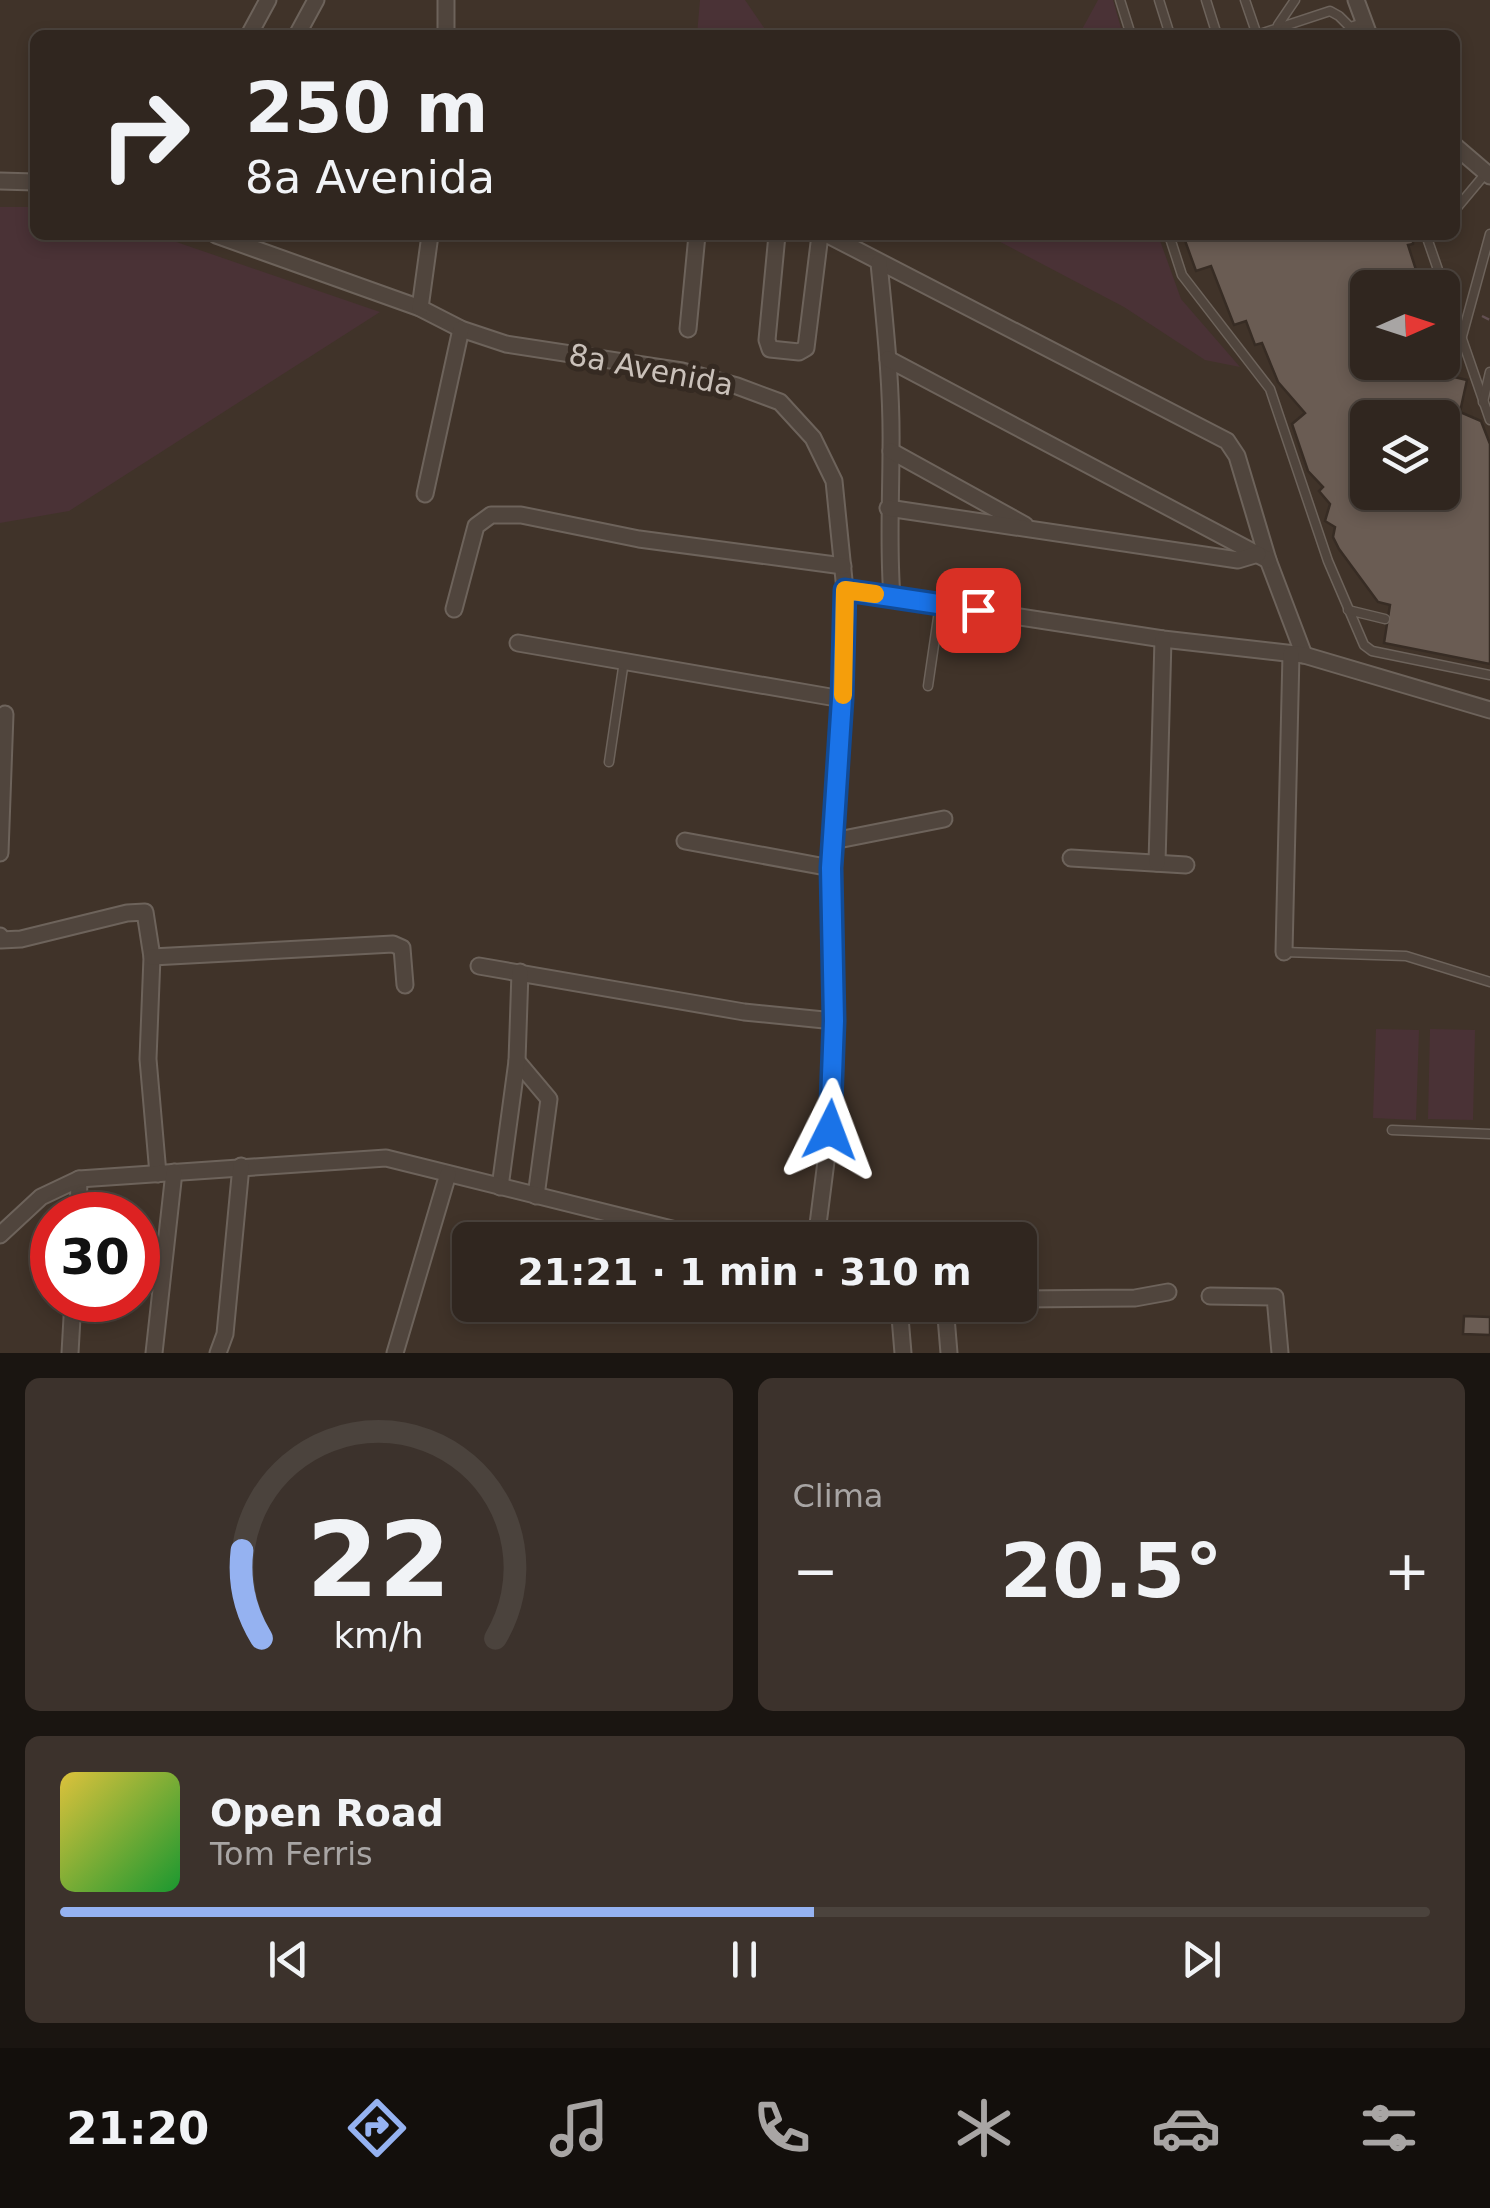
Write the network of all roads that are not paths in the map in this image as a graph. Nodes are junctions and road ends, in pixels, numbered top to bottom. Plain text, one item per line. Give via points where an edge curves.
1 (268, 0) edge
2 (316, 0) edge
3 (446, 0) edge
4 (1120, 0) edge
5 (1159, 0) edge
6 (1206, 0) edge
7 (1245, 0) edge
8 (1295, 0) edge
9 (1356, 0) edge
10 (1278, 26) junction
11 (253, 30) edge
12 (300, 30) edge
13 (446, 30) edge
14 (1130, 30) edge
15 (1168, 30) edge
16 (1215, 30) edge
17 (1255, 30) edge
18 (1269, 30) edge
19 (1359, 30) edge
20 (1460, 150) edge
21 (1488, 175) edge
22 (0, 181) edge
23 (30, 182) edge
24 (1460, 205) edge
25 (1490, 234) edge
26 (230, 240) edge
27 (429, 240) edge
28 (697, 240) edge
29 (777, 240) edge
30 (819, 240) edge
31 (837, 240) edge
32 (1170, 240) edge
33 (1430, 240) edge
34 (879, 263) junction
35 (420, 308) junction
36 (461, 329) junction
37 (688, 329) dead end
38 (1461, 342) junction
39 (888, 358) junction
40 (1490, 372) edge
41 (1483, 402) junction
42 (1490, 420) edge
43 (891, 451) junction
44 (425, 494) dead end
45 (991, 506) junction
46 (888, 508) junction
47 (986, 524) junction
48 (1037, 532) junction
49 (1263, 557) junction
50 (843, 566) junction
51 (845, 590) junction
52 (892, 597) junction
53 (940, 604) junction
54 (454, 609) dead end
55 (1348, 610) junction
56 (1385, 619) dead end
57 (1163, 639) junction
58 (518, 643) dead end
59 (1297, 654) junction
60 (624, 661) junction
61 (1490, 675) edge
62 (928, 686) dead end
63 (842, 699) junction
64 (1490, 710) edge
65 (5, 714) dead end
66 (609, 762) dead end
67 (944, 819) dead end
68 (685, 841) dead end
69 (832, 841) junction
70 (0, 853) edge
71 (1071, 858) dead end
72 (1157, 863) junction
73 (1186, 865) dead end
74 (831, 868) junction
75 (0, 936) edge
76 (1284, 952) joint
77 (152, 957) junction
78 (479, 966) dead end
79 (520, 972) junction
80 (1490, 982) edge
81 (405, 985) dead end
82 (834, 1021) junction
83 (518, 1062) junction
84 (1392, 1130) dead end
85 (1490, 1134) edge
86 (240, 1166) junction
87 (166, 1173) junction
88 (448, 1174) junction
89 (79, 1179) junction
90 (500, 1187) junction
91 (79, 1192) edge
92 (536, 1196) junction
93 (642, 1222) edge
94 (818, 1222) edge
95 (0, 1235) edge
96 (1168, 1292) dead end
97 (1210, 1296) dead end
98 (1037, 1299) edge
99 (72, 1322) edge
100 (900, 1322) edge
101 (946, 1322) edge
102 (70, 1353) edge
103 (154, 1353) edge
104 (218, 1353) edge
105 (394, 1353) edge
106 (904, 1353) edge
107 (949, 1353) edge
108 (1280, 1353) edge

1 - 11 street
2 - 12 street
3 - 13 street
4 - 14 lane
5 - 15 lane
6 - 16 lane
7 - 17 lane
8 - 10 lane
9 - 19 street
10 - 18 lane
10 - 19 lane via 1330,12
20 - 21 street
21 - 24 lane
22 - 23 street
25 - 38 lane
26 - 35 street, 8a Avenida
27 - 35 street
28 - 37 street
29 - 30 street via 767,340 770,348 799,352 806,348
31 - 34 street
32 - 55 lane via 1182,275 1270,389
33 - 38 lane
34 - 39 street
34 - 49 street via 1227,441 1237,456
35 - 36 street, 8a Avenida
36 - 44 street
36 - 50 street, 8a Avenida via 506,344 682,370 780,402 812,438 834,481
38 - 41 lane
39 - 43 street
39 - 49 street
40 - 41 lane
41 - 42 lane
43 - 45 street
43 - 46 street
45 - 47 street
45 - 48 street
46 - 47 street
46 - 52 street
47 - 48 street
48 - 49 street via 1238,560
49 - 59 street
50 - 51 street, 8a Avenida
50 - 54 street via 491,515 476,526
51 - 52 street
51 - 63 street, 8a Avenida
52 - 53 street
53 - 57 street
53 - 62 lane
55 - 56 lane
55 - 61 lane via 1372,650
57 - 59 street
57 - 72 street
58 - 60 street
59 - 64 street
59 - 76 street
60 - 63 street
60 - 66 lane
63 - 69 street, 8a Avenida
65 - 70 street
67 - 69 street
68 - 74 street
69 - 74 street, 8a Avenida
71 - 72 street
72 - 73 street
74 - 82 street, 8a Avenida
75 - 77 street via 21,940 140,911 147,916
76 - 80 lane via 1406,956
77 - 81 street via 393,944 402,948
77 - 87 street via 148,1059
78 - 79 street
79 - 82 street
79 - 83 street
82 - 94 street, 8a Avenida
83 - 90 street
83 - 92 street via 549,1099
84 - 85 lane
86 - 87 street
86 - 88 street via 386,1158
86 - 104 street
87 - 89 street
87 - 103 street
88 - 90 street
88 - 105 street
89 - 91 street
89 - 95 street via 41,1196
90 - 92 street
92 - 93 street
96 - 98 street
97 - 108 street via 1275,1297
99 - 102 street
100 - 106 street
101 - 107 street

